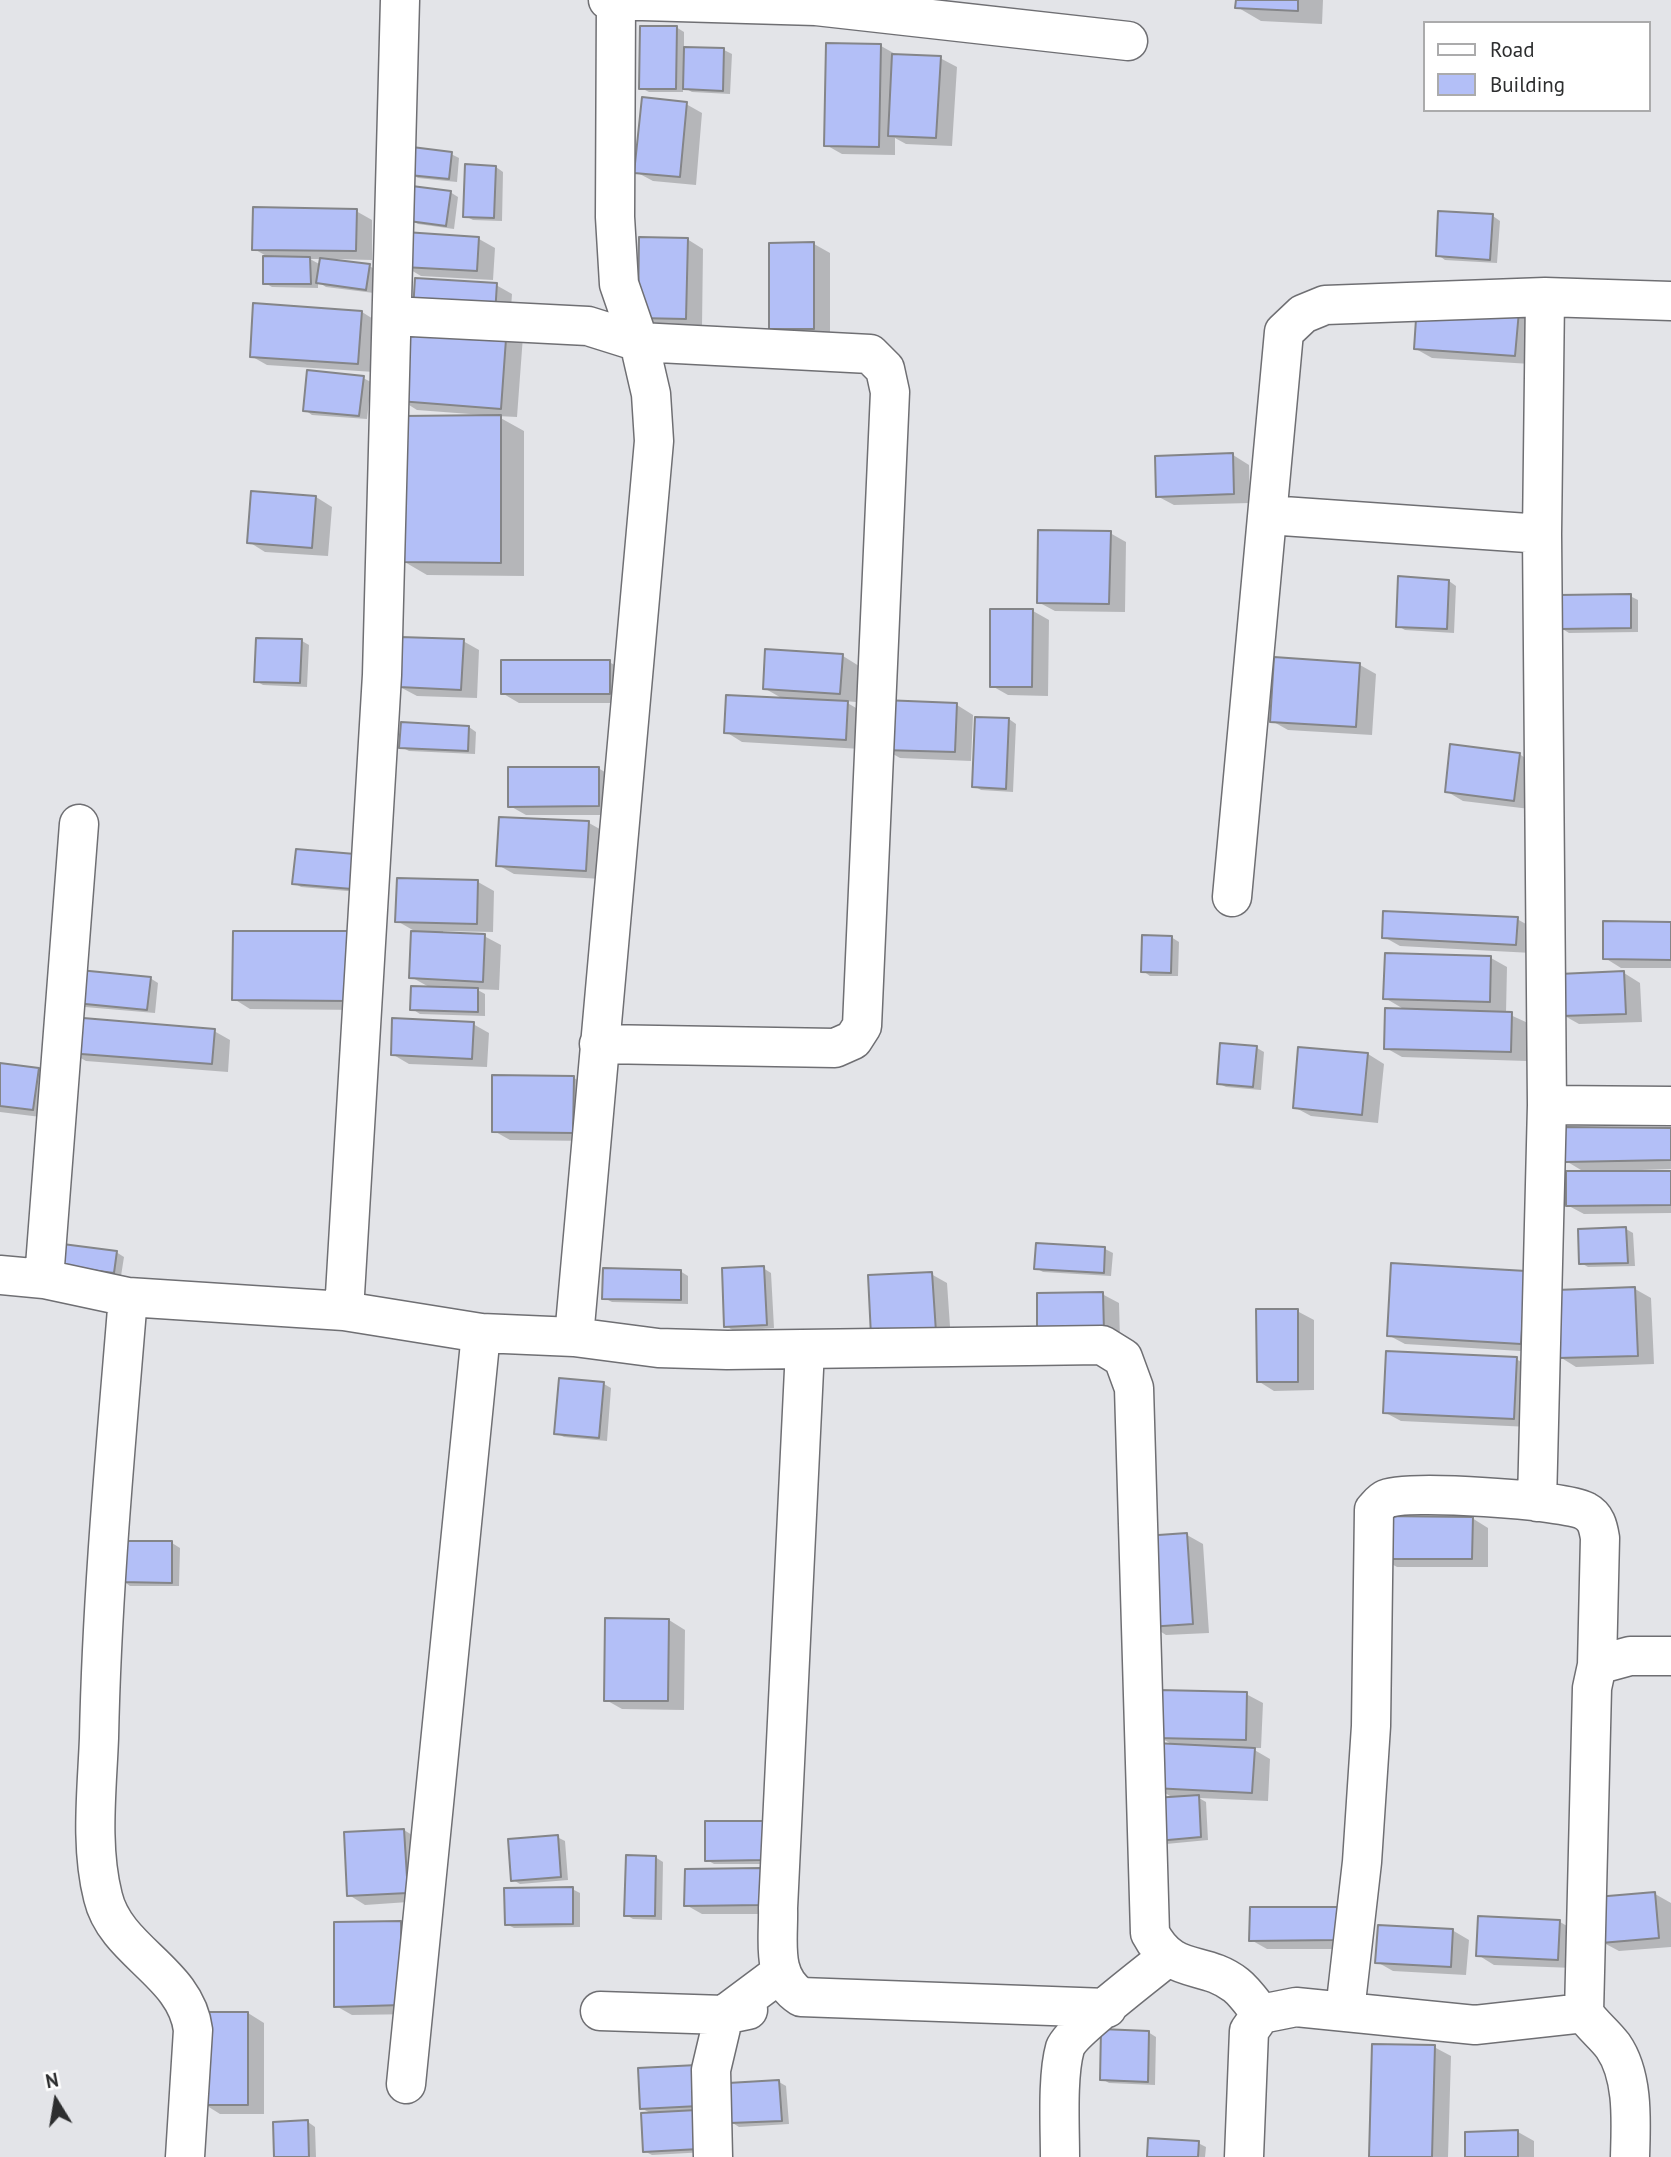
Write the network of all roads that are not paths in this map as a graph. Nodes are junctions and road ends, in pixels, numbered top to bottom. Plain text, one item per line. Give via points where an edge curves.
1 (400, 0) edge
2 (608, 0) edge
3 (616, 0) edge
4 (816, 3) edge
5 (1128, 41) dead end
6 (1545, 297) junction
7 (1671, 301) edge
8 (392, 316) junction
9 (639, 342) junction
10 (1268, 515) junction
11 (1542, 534) junction
12 (79, 824) dead end
13 (1232, 897) dead end
14 (599, 1044) junction
15 (1547, 1105) junction
16 (1671, 1106) edge
17 (0, 1275) edge
18 (44, 1279) junction
19 (128, 1297) junction
20 (344, 1311) junction
21 (481, 1333) junction
22 (574, 1337) junction
23 (805, 1349) junction
24 (1537, 1502) junction
25 (1671, 1656) edge
26 (1597, 1665) junction
27 (1166, 1958) junction
28 (790, 1985) junction
29 (1107, 2008) junction
30 (600, 2011) dead end
31 (1345, 2011) junction
32 (1584, 2013) junction
33 (1261, 2014) junction
34 (724, 2015) junction
35 (406, 2084) dead end
36 (185, 2157) edge
37 (713, 2157) edge
38 (1060, 2157) edge
39 (1244, 2157) edge
40 (1630, 2157) edge

1 - 8 street
2 - 3 street
3 - 4 street
3 - 9 street via 615,230 619,284
4 - 5 street
6 - 7 street
6 - 10 street via 1325,305 1303,314 1284,332
6 - 11 street
8 - 9 street via 589,327
8 - 20 street via 382,675
9 - 14 street via 651,394 654,441
9 - 14 street via 870,354 884,369 890,392 862,1026 853,1040 835,1048
10 - 11 street
10 - 13 street
11 - 15 street
12 - 18 street
14 - 22 street
15 - 16 street
15 - 24 street
17 - 18 street
18 - 19 street
19 - 20 street
19 - 36 street via 100,1678 96,1844 111,1920 181,1994 191,2011
20 - 21 street
21 - 22 street
21 - 35 street
22 - 23 street via 659,1348
23 - 27 street via 1102,1345 1123,1358 1134,1388 1150,1933
23 - 28 street via 778,1908
24 - 26 street via 1584,1510 1597,1522
24 - 31 street via 1408,1495 1386,1498 1374,1510 1371,1726
25 - 26 street via 1630,1656
26 - 32 street via 1592,1688
27 - 29 street
27 - 33 street via 1236,1985
28 - 29 street
28 - 34 street
29 - 38 street via 1080,2027 1066,2047
30 - 34 street
31 - 32 street via 1475,2025
31 - 33 street via 1296,2007
32 - 40 street via 1613,2046 1626,2079
33 - 39 street via 1249,2031
34 - 37 street via 711,2070

